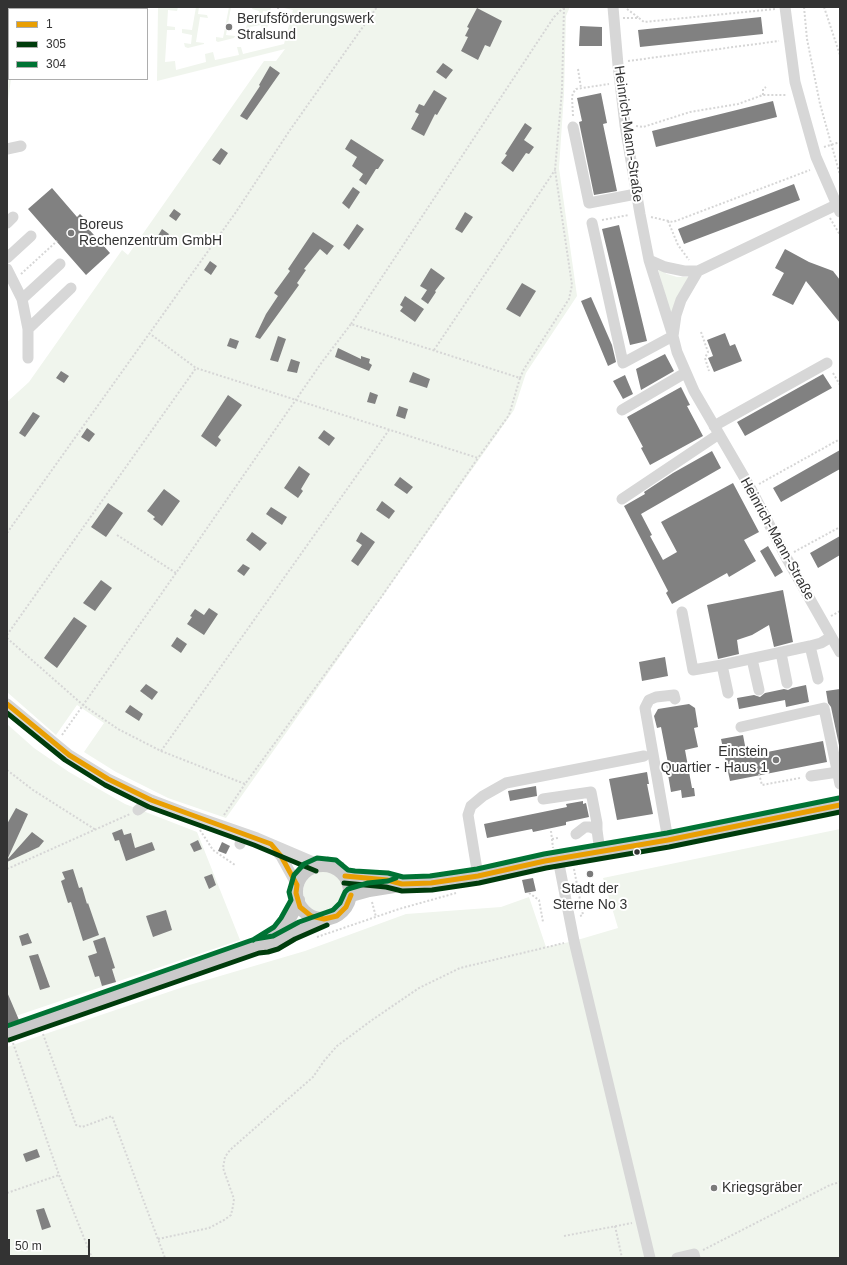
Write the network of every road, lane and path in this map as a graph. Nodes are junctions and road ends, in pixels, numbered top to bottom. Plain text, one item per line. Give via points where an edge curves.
1 (377, 7) edge
2 (613, 7) edge
3 (804, 7) edge
4 (824, 7) edge
5 (781, 8) edge
6 (627, 9) dead end
7 (614, 18) junction
8 (639, 18) junction
9 (780, 41) dead end
10 (840, 55) edge
11 (618, 62) junction
12 (578, 69) dead end
13 (620, 83) junction
14 (766, 87) dead end
15 (580, 88) junction
16 (763, 95) junction
17 (791, 95) dead end
18 (625, 125) junction
19 (573, 127) joint
20 (21, 146) dead end
21 (7, 150) edge
22 (555, 170) junction
23 (810, 170) dead end
24 (840, 175) edge
25 (636, 194) junction
26 (838, 209) edge
27 (640, 214) junction
28 (668, 221) junction
29 (592, 223) joint
30 (31, 236) dead end
31 (56, 241) dead end
32 (7, 258) edge
33 (649, 260) junction
34 (60, 264) dead end
35 (7, 269) edge
36 (698, 271) junction
37 (13, 281) junction
38 (71, 288) dead end
39 (22, 299) junction
40 (351, 324) junction
41 (7, 325) edge
42 (28, 329) junction
43 (701, 332) dead end
44 (149, 333) junction
45 (673, 336) junction
46 (434, 350) junction
47 (7, 358) edge
48 (28, 358) dead end
49 (827, 362) joint
50 (196, 368) junction
51 (709, 371) dead end
52 (685, 373) junction
53 (520, 378) junction
54 (840, 385) edge
55 (296, 401) junction
56 (622, 410) dead end
57 (389, 430) junction
58 (716, 430) junction
59 (840, 439) edge
60 (478, 458) junction
61 (751, 489) junction
62 (622, 498) dead end
63 (840, 527) edge
64 (7, 533) edge
65 (117, 535) dead end
66 (786, 557) junction
67 (176, 573) junction
68 (682, 612) dead end
69 (7, 635) edge
70 (831, 637) junction
71 (7, 638) edge
72 (810, 646) junction
73 (840, 652) edge
74 (781, 653) junction
75 (752, 659) junction
76 (722, 665) junction
77 (818, 679) dead end
78 (787, 683) dead end
79 (759, 690) dead end
80 (728, 693) dead end
81 (675, 699) dead end
82 (7, 704) edge
83 (83, 705) junction
84 (741, 728) dead end
85 (55, 744) junction
86 (160, 752) junction
87 (644, 756) dead end
88 (7, 770) edge
89 (838, 772) junction
90 (759, 774) dead end
91 (811, 776) joint
92 (245, 784) junction
93 (840, 784) edge
94 (542, 799) dead end
95 (151, 800) junction
96 (840, 805) edge
97 (138, 810) joint
98 (219, 825) junction
99 (199, 827) dead end
100 (96, 830) junction
101 (597, 830) junction
102 (551, 831) dead end
103 (576, 834) dead end
104 (558, 838) dead end
105 (552, 839) junction
106 (668, 840) junction
107 (271, 844) junction
108 (600, 852) junction
109 (556, 855) junction
110 (321, 860) junction
111 (234, 865) dead end
112 (7, 869) edge
113 (347, 871) junction
114 (478, 876) junction
115 (402, 884) junction
116 (297, 885) junction
117 (457, 892) dead end
118 (529, 893) dead end
119 (350, 895) junction
120 (298, 900) junction
121 (570, 918) junction
122 (324, 920) junction
123 (543, 922) dead end
124 (313, 938) dead end
125 (574, 940) junction
126 (257, 946) junction
127 (39, 1022) junction
128 (10, 1037) edge
129 (59, 1175) junction
130 (840, 1182) edge
131 (7, 1193) edge
132 (642, 1221) junction
133 (615, 1226) junction
134 (564, 1236) dead end
135 (158, 1239) junction
136 (695, 1256) edge
137 (92, 1258) edge
138 (166, 1258) edge
139 (622, 1258) edge
140 (650, 1258) edge
141 (677, 1258) edge

1 - 44 path
2 - 7 street, Heinrich-Mann-Straße
3 - 24 path via 807,39 820,104
4 - 10 path
5 - 8 path via 644,22
5 - 26 street via 795,82 816,157
6 - 8 path
7 - 8 path
7 - 11 street, Heinrich-Mann-Straße
9 - 11 path
11 - 13 street, Heinrich-Mann-Straße
12 - 15 path
13 - 15 path
13 - 18 street, Heinrich-Mann-Straße
14 - 16 path via 763,89
15 - 19 path via 576,89 572,97
16 - 17 path
16 - 18 path via 738,104 690,112 643,127
18 - 25 street, Heinrich-Mann-Straße
19 - 25 street via 589,203
20 - 21 street
22 - 40 path via 562,90 564,7 554,17
22 - 46 path
22 - 53 path via 572,285 569,299
23 - 28 path via 673,222
25 - 27 street, Heinrich-Mann-Straße
26 - 36 street
27 - 28 path
27 - 29 path
27 - 33 street, Heinrich-Mann-Straße
28 - 36 path via 678,245
29 - 45 street via 623,363
30 - 32 street
31 - 37 path
33 - 36 street via 665,267
33 - 45 street, Heinrich-Mann-Straße
34 - 39 street
35 - 37 street
36 - 45 street, Heinrich-Mann-Straße via 681,300
37 - 39 street
38 - 42 street
39 - 42 street
40 - 46 path
40 - 55 path
41 - 47 path
42 - 48 street
43 - 51 path via 708,352 705,358
44 - 50 path
44 - 64 path
45 - 52 street, Heinrich-Mann-Straße
46 - 53 path
49 - 54 path
49 - 58 street
50 - 55 path
50 - 69 path
52 - 56 street
52 - 58 street, Heinrich-Mann-Straße
53 - 60 path via 509,415
55 - 57 path
55 - 67 path
57 - 60 path
57 - 86 path
58 - 61 street, Heinrich-Mann-Straße
58 - 62 street
59 - 61 path
60 - 92 path via 382,596
61 - 66 street, Heinrich-Mann-Straße
63 - 66 path
65 - 67 path
66 - 70 street, Heinrich-Mann-Straße
67 - 83 path
68 - 76 street via 693,670
70 - 72 street
70 - 73 street, Heinrich-Mann-Straße
71 - 83 path
72 - 74 street
72 - 77 street
74 - 75 street
74 - 78 street
75 - 76 street
75 - 79 street
76 - 80 street
81 - 106 street via 674,695 656,697 649,700 646,708
82 - 85 street
83 - 85 path
83 - 86 path via 118,729
84 - 89 street via 824,708
85 - 95 street via 103,776
86 - 92 path
87 - 114 street via 506,783 483,796 471,806 468,816
88 - 100 path via 33,790
89 - 91 street
89 - 93 street
90 - 91 path via 762,786
92 - 98 path
94 - 101 street via 591,792
95 - 97 street
95 - 98 street
96 - 106 main road
97 - 100 path
98 - 107 street via 242,839
99 - 111 path via 212,850
100 - 112 path
101 - 103 street via 585,827
101 - 108 street
102 - 105 path
104 - 105 path
105 - 109 path
106 - 108 main road
107 - 110 street via 307,859
107 - 116 street via 281,856
108 - 109 main road
109 - 114 main road
109 - 121 street
109 - 121 path via 574,867 583,915
110 - 113 path
110 - 113 main road via 326,865
110 - 116 main road via 299,879
113 - 115 main road
113 - 119 main road
114 - 115 main road via 431,884
115 - 119 main road
116 - 120 main road
117 - 124 path
118 - 123 path via 538,900
119 - 122 main road via 349,902 342,912
120 - 122 main road via 305,912
120 - 126 main road via 279,932
121 - 125 street
122 - 126 main road via 276,942
125 - 132 street
125 - 135 path via 460,968 419,988 372,1020 337,1046 313,1077 230,1150 225,1157 223,1168 234,1199 231,1215 209,1228
126 - 127 main road
127 - 128 main road
127 - 135 path via 76,1124 82,1127 112,1116
128 - 129 path
129 - 131 path
129 - 137 path
130 - 136 path
132 - 133 path
132 - 140 street
133 - 134 path
133 - 139 path
135 - 138 path
136 - 141 street

